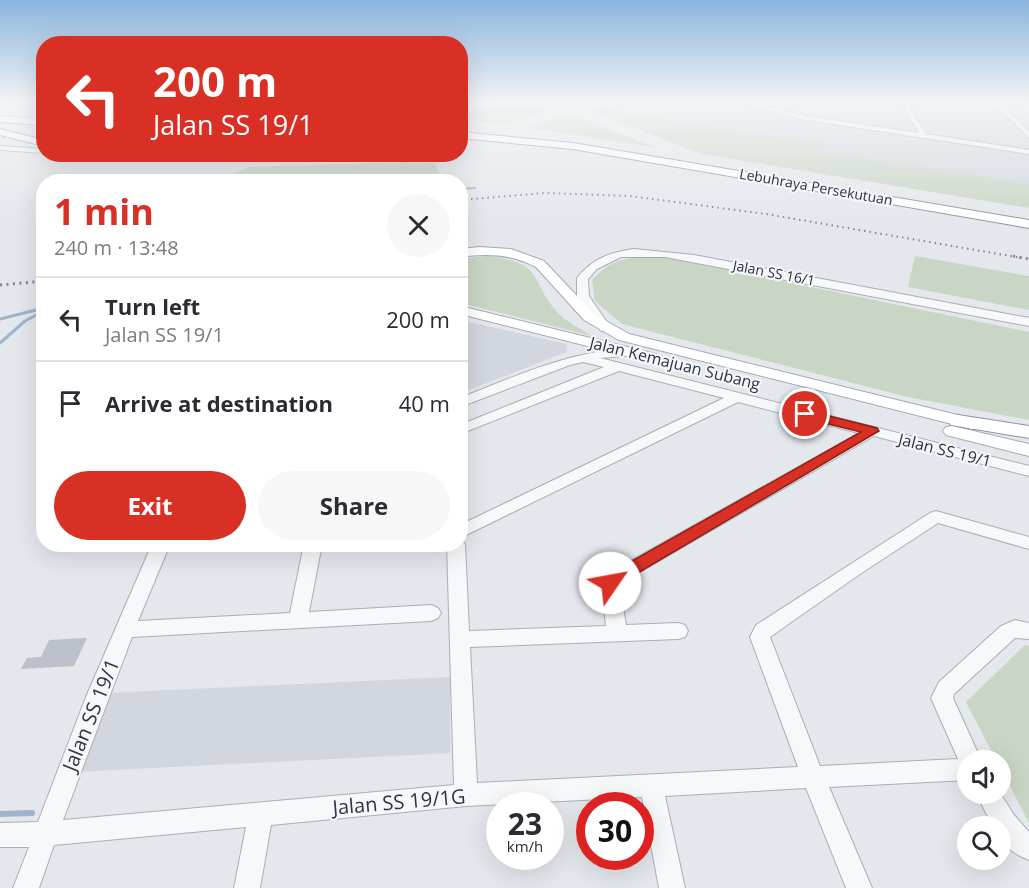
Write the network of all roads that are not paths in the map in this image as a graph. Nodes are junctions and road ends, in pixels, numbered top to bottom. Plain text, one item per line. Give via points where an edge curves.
1 (542, 142) edge
2 (574, 142) edge
3 (964, 142) edge
4 (0, 147) edge
5 (36, 149) edge
6 (1029, 152) edge
7 (1029, 219) edge
8 (1029, 224) edge
9 (468, 251) edge
10 (468, 313) edge
11 (1029, 322) edge
12 (605, 328) junction
13 (575, 339) junction
14 (630, 352) junction
15 (586, 357) junction
16 (617, 367) junction
17 (736, 397) junction
18 (468, 400) edge
19 (958, 421) junction
20 (468, 427) edge
21 (873, 431) junction
22 (1029, 432) edge
23 (1029, 438) edge
24 (1029, 450) edge
25 (1029, 471) edge
26 (468, 527) edge
27 (1029, 543) edge
28 (158, 552) edge
29 (311, 552) edge
30 (456, 552) edge
31 (431, 613) dead end
32 (298, 620) junction
33 (125, 630) junction
34 (678, 631) dead end
35 (1029, 631) edge
36 (617, 633) junction
37 (459, 639) junction
38 (965, 750) edge
39 (957, 769) edge
40 (813, 776) junction
41 (651, 784) junction
42 (466, 795) junction
43 (994, 804) edge
44 (261, 814) junction
45 (46, 834) junction
46 (0, 835) edge
47 (1029, 848) edge
48 (26, 888) edge
49 (247, 888) edge
50 (672, 888) edge
51 (859, 888) edge

1 - 8 highway, Lebuhraya Persekutuan
2 - 7 highway, Lebuhraya Persekutuan
3 - 6 street
4 - 5 highway
9 - 12 main road, Jalan Kemajuan Subang via 523,256 540,264 577,306
10 - 13 main road, Jalan Kemajuan Subang
11 - 12 street, Jalan SS 16/1 via 643,251 601,259 582,278 583,296
12 - 19 main road, Jalan Kemajuan Subang via 656,346
13 - 14 main road, Jalan Kemajuan Subang
13 - 15 street via 584,345
14 - 15 street
14 - 24 main road, Jalan Kemajuan Subang
15 - 16 street, Jalan SS 19/1
15 - 18 street
16 - 17 street, Jalan SS 19/1
16 - 20 street
17 - 21 street, Jalan SS 19/1
17 - 26 street
19 - 22 highway
19 - 23 main road, Jalan Kemajuan Subang
21 - 25 street, Jalan SS 19/1
21 - 36 street via 613,579 610,583
27 - 40 street via 936,517 763,631 760,637
28 - 33 street, Jalan SS 19/1
29 - 32 street
30 - 37 street
31 - 32 street
32 - 33 street
33 - 45 street, Jalan SS 19/1
34 - 36 street
35 - 38 street via 1015,628 1008,632 946,688 942,698
36 - 37 street
37 - 42 street
39 - 40 street, Jalan SS 19/1G
40 - 41 street, Jalan SS 19/1G
40 - 51 street
41 - 42 street, Jalan SS 19/1G
41 - 50 street
42 - 44 street, Jalan SS 19/1G
43 - 47 street via 1021,843
44 - 45 street, Jalan SS 19/1G
44 - 49 street
45 - 46 street, Jalan SS 19/1G
45 - 48 street, Jalan SS 19/1

